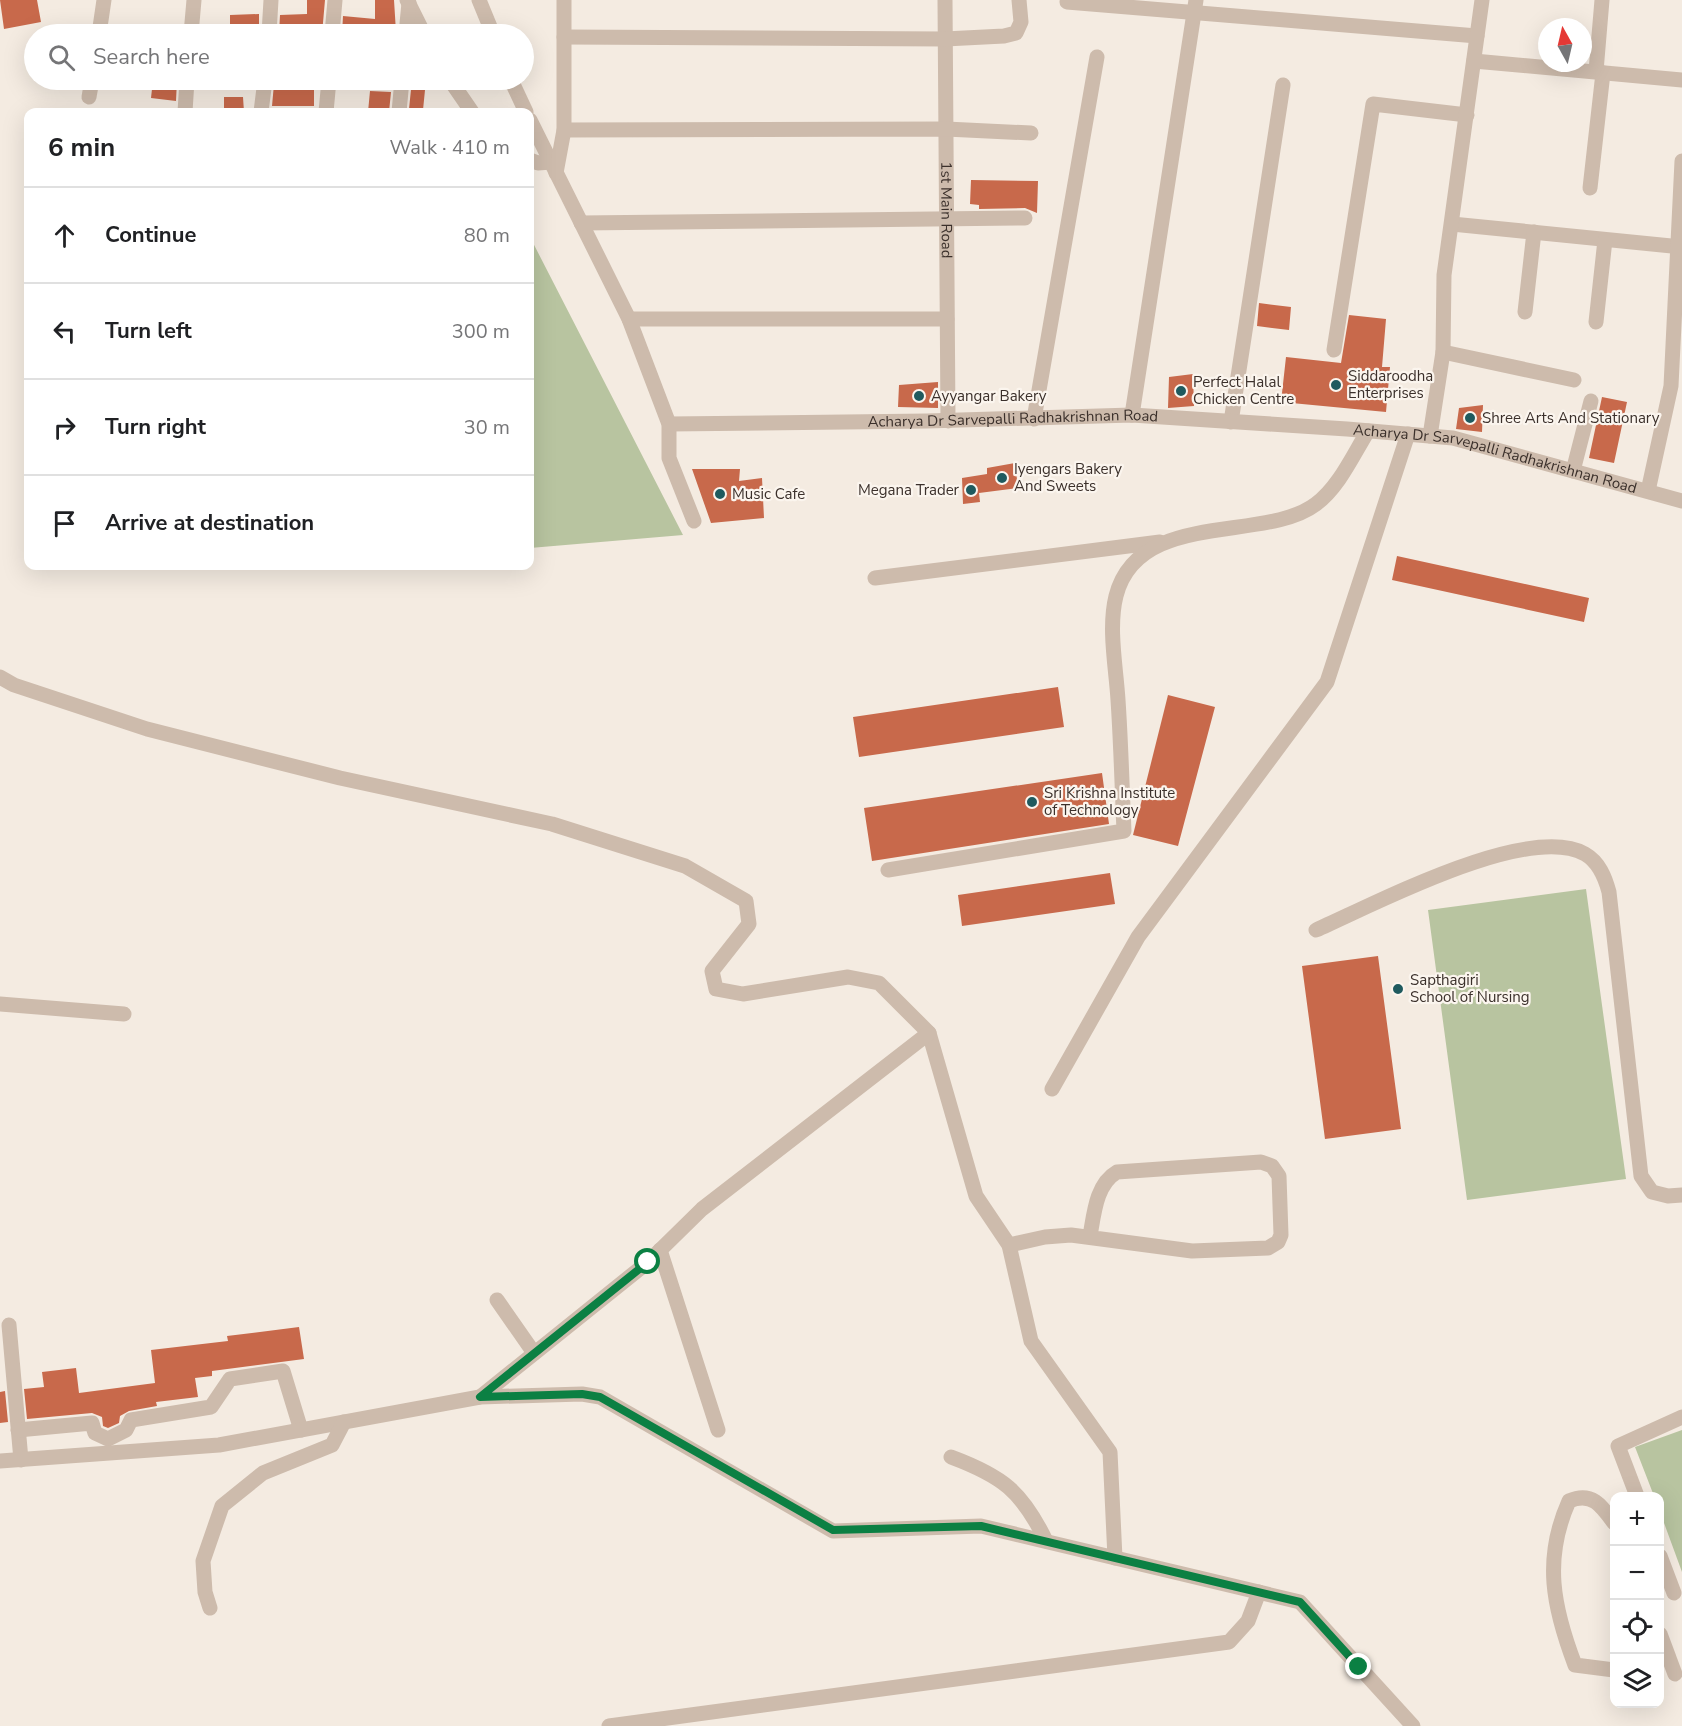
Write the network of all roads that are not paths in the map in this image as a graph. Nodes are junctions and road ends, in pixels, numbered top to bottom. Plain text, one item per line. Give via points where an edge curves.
1 (104, 0) edge
2 (194, 0) edge
3 (271, 0) edge
4 (335, 0) edge
5 (479, 0) edge
6 (564, 0) edge
7 (945, 0) edge
8 (1019, 0) edge
9 (1482, 0) edge
10 (1602, 0) edge
11 (408, 2) edge
12 (1067, 2) dead end
13 (1195, 6) edge
14 (100, 24) edge
15 (192, 24) edge
16 (269, 24) edge
17 (333, 24) edge
18 (407, 24) edge
19 (419, 24) edge
20 (489, 24) edge
21 (564, 36) junction
22 (1477, 36) junction
23 (945, 39) junction
24 (1097, 57) dead end
25 (1474, 61) junction
26 (1600, 72) junction
27 (1682, 80) edge
28 (1283, 86) dead end
29 (90, 90) edge
30 (187, 90) edge
31 (263, 90) edge
32 (328, 90) edge
33 (401, 90) edge
34 (457, 90) edge
35 (516, 90) edge
36 (89, 97) dead end
37 (184, 108) edge
38 (261, 108) edge
39 (326, 108) edge
40 (399, 108) edge
41 (469, 108) edge
42 (524, 108) edge
43 (1467, 116) junction
44 (534, 128) edge
45 (946, 129) junction
46 (564, 130) junction
47 (1031, 133) dead end
48 (1682, 161) edge
49 (534, 162) edge
50 (553, 167) junction
51 (1590, 188) dead end
52 (1024, 218) dead end
53 (947, 220) junction
54 (581, 223) junction
55 (1452, 224) junction
56 (1534, 232) junction
57 (1605, 240) junction
58 (1679, 247) edge
59 (1525, 312) dead end
60 (629, 319) junction
61 (947, 319) junction
62 (1596, 322) dead end
63 (1334, 350) dead end
64 (1443, 352) junction
65 (1574, 380) dead end
66 (1591, 401) dead end
67 (1132, 415) junction
68 (1034, 419) junction
69 (948, 421) junction
70 (1231, 422) junction
71 (669, 424) junction
72 (1368, 431) junction
73 (1408, 434) junction
74 (1430, 436) junction
75 (1573, 471) junction
76 (1648, 491) junction
77 (1682, 501) edge
78 (694, 521) dead end
79 (1169, 541) junction
80 (875, 578) dead end
81 (0, 677) edge
82 (888, 870) dead end
83 (1316, 930) dead end
84 (0, 1004) edge
85 (124, 1014) dead end
86 (929, 1033) junction
87 (1052, 1089) dead end
88 (1682, 1195) edge
89 (1090, 1236) junction
90 (1009, 1245) junction
91 (660, 1250) junction
92 (497, 1300) dead end
93 (9, 1325) dead end
94 (534, 1353) junction
95 (480, 1397) junction
96 (1682, 1417) edge
97 (344, 1422) junction
98 (18, 1430) junction
99 (301, 1430) junction
100 (718, 1430) dead end
101 (951, 1457) dead end
102 (21, 1460) junction
103 (0, 1461) edge
104 (1635, 1492) edge
105 (1610, 1517) edge
106 (1046, 1541) junction
107 (1115, 1558) junction
108 (1664, 1568) edge
109 (1259, 1592) junction
110 (1674, 1593) dead end
111 (210, 1608) dead end
112 (1664, 1644) edge
113 (1610, 1669) edge
114 (1664, 1673) edge
115 (1679, 1674) edge
116 (609, 1726) edge
117 (1413, 1726) edge

1 - 14 street
2 - 15 street
3 - 16 street
4 - 17 street
5 - 20 street
6 - 21 street
7 - 23 street, 1st Main Road
8 - 23 street via 1021,22 1016,33
9 - 22 street
10 - 26 street
11 - 18 street
11 - 19 street
12 - 13 street
13 - 22 street
13 - 67 street
21 - 23 street
21 - 46 street
22 - 25 street
23 - 45 street, 1st Main Road
24 - 68 street
25 - 26 street
25 - 43 street
26 - 27 street
26 - 51 street
28 - 70 street
29 - 36 street
30 - 37 street
31 - 38 street
32 - 39 street
33 - 40 street
34 - 41 street
35 - 42 street
43 - 55 street
43 - 63 street via 1373,104
44 - 50 street
45 - 46 street
45 - 47 street
45 - 53 street, 1st Main Road
46 - 50 street
48 - 58 street
49 - 50 street
50 - 54 street
52 - 53 street
53 - 54 street
53 - 61 street, 1st Main Road
54 - 60 street
55 - 56 street
55 - 64 street via 1444,275
56 - 57 street
56 - 59 street
57 - 58 street
57 - 62 street
58 - 76 street via 1671,386
60 - 61 street
60 - 71 street
61 - 69 street, 1st Main Road
64 - 65 street
64 - 74 street
66 - 75 street
67 - 68 street, Acharya Dr Sarvepalli Radhakrishnan Road
67 - 70 street, Acharya Dr Sarvepalli Radhakrishnan Road
68 - 69 street, Acharya Dr Sarvepalli Radhakrishnan Road
69 - 71 street, Acharya Dr Sarvepalli Radhakrishnan Road
70 - 72 street, Acharya Dr Sarvepalli Radhakrishnan Road
71 - 78 street via 669,458
72 - 73 street, Acharya Dr Sarvepalli Radhakrishnan Road
72 - 79 street via 1337,481 1316,504 1291,517 1202,531
73 - 74 street, Acharya Dr Sarvepalli Radhakrishnan Road
73 - 87 street via 1327,682 1137,937
74 - 75 street, Acharya Dr Sarvepalli Radhakrishnan Road via 1453,438
75 - 76 street, Acharya Dr Sarvepalli Radhakrishnan Road
76 - 77 street, Acharya Dr Sarvepalli Radhakrishnan Road
79 - 80 street
79 - 82 street via 1140,558 1116,595 1113,635 1124,831
81 - 86 street via 147,729 340,778 552,824 685,866 746,901 749,924 712,971 716,989 743,994 848,977 879,983
83 - 88 street via 1483,858 1543,848 1578,850 1586,855 1599,868 1609,892 1641,1176 1652,1192
84 - 85 street
86 - 90 street via 976,1196
86 - 91 street via 702,1209
89 - 89 street via 1103,1187 1107,1178 1117,1172 1261,1162 1272,1166 1279,1176 1281,1235 1268,1248 1192,1251
89 - 90 street via 1045,1237
90 - 107 street via 1031,1341 1110,1452
91 - 94 street
91 - 100 street
92 - 94 street
93 - 98 street
94 - 95 street
95 - 97 street
95 - 106 street via 600,1397 833,1530 981,1526
96 - 104 street via 1618,1446
97 - 99 street
97 - 111 street via 332,1446 263,1473 222,1506 202,1561
98 - 99 street via 92,1423 95,1433 108,1439 126,1430 130,1420 211,1407 230,1379 283,1371
98 - 102 street
99 - 102 street via 219,1445
101 - 106 street via 1009,1485 1034,1515
102 - 103 street
105 - 113 street via 1592,1498 1569,1501 1553,1578 1554,1597 1575,1665
106 - 107 street
107 - 109 street
108 - 110 street
109 - 116 street via 1248,1621 1229,1642
109 - 117 street via 1300,1602
112 - 115 street
114 - 115 street

